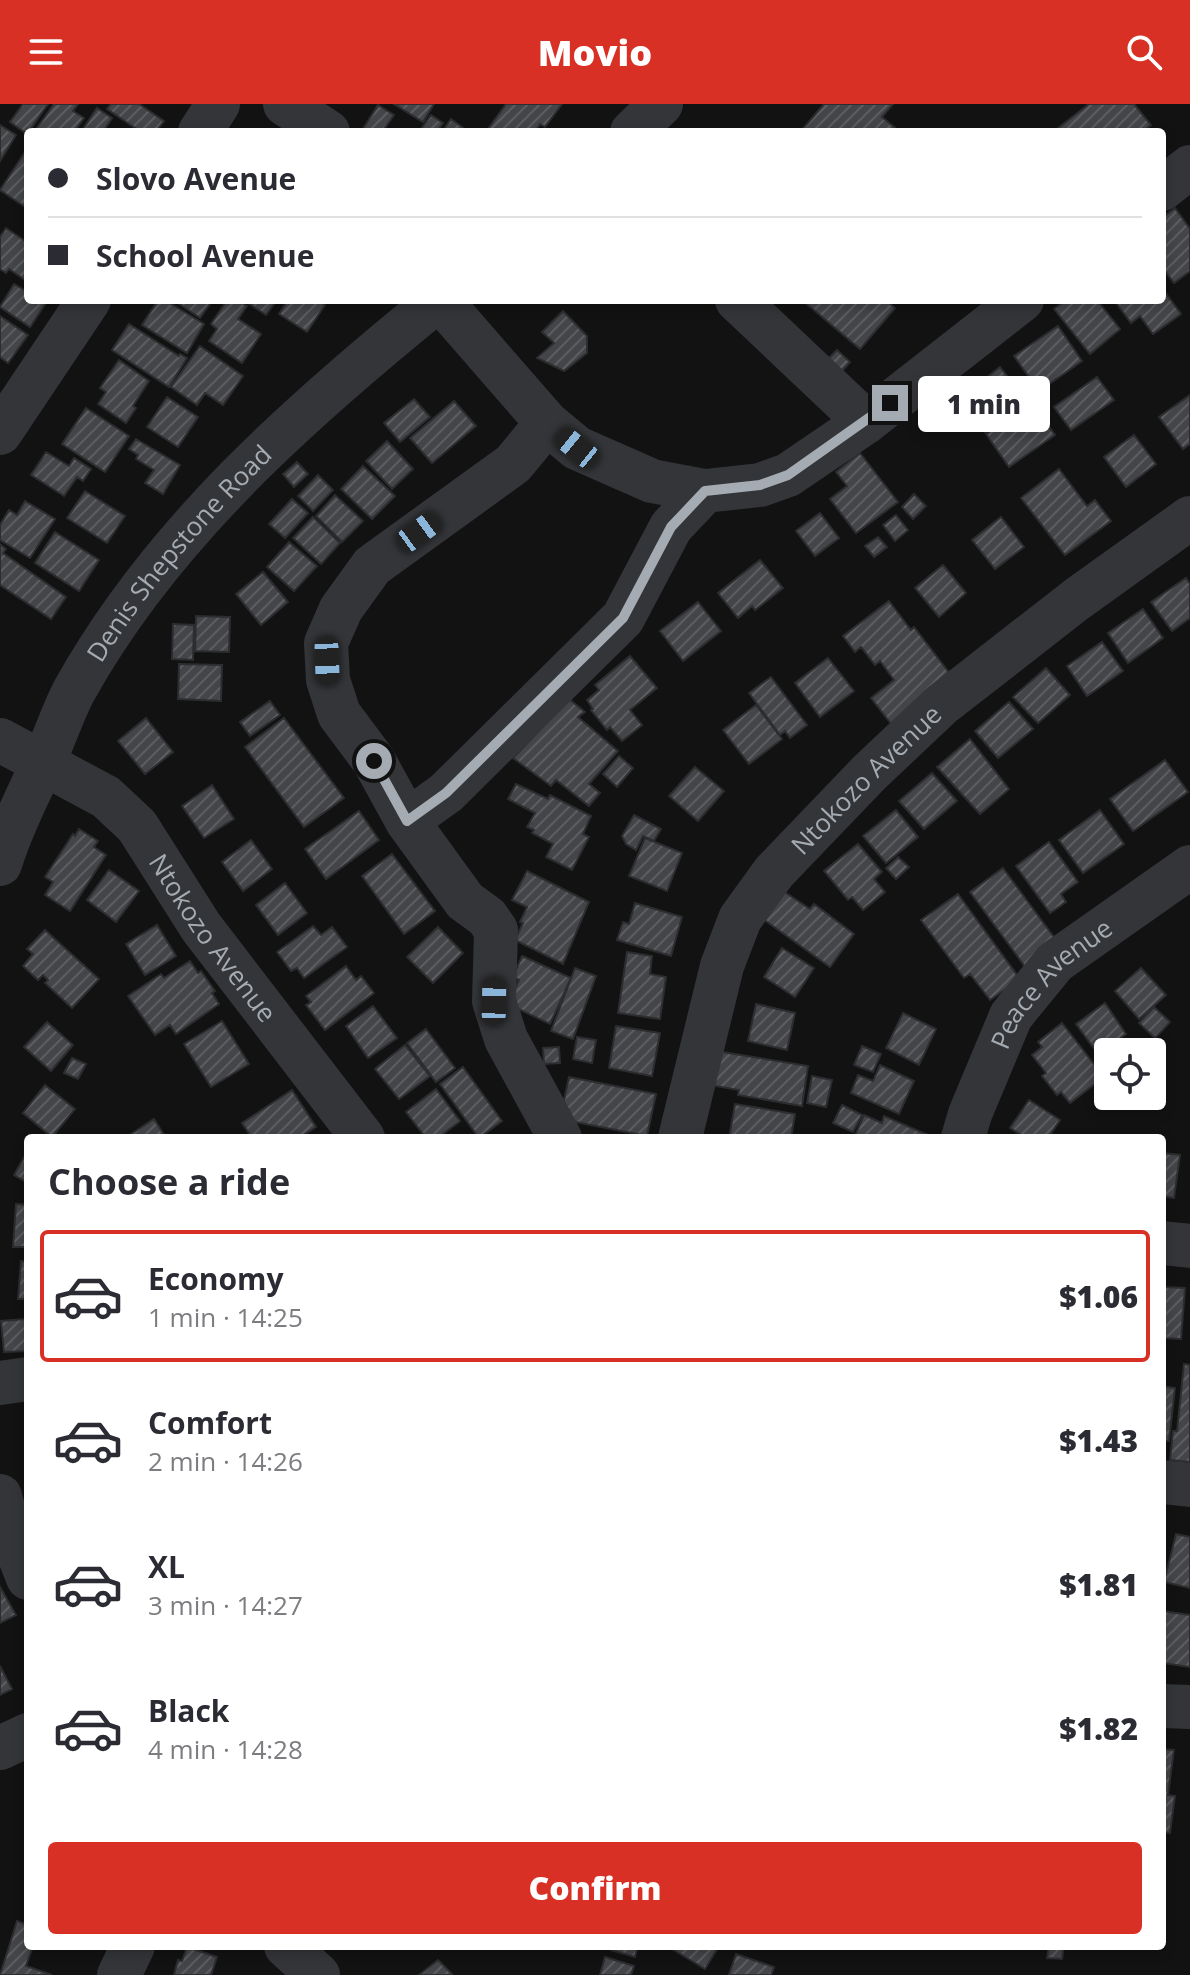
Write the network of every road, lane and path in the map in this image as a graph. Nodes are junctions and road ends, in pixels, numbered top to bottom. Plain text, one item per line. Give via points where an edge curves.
1 (218, 104) edge
2 (285, 104) edge
3 (661, 104) edge
4 (203, 128) edge
5 (322, 128) edge
6 (636, 128) edge
7 (1190, 167) edge
8 (1166, 186) edge
9 (86, 304) edge
10 (434, 304) edge
11 (443, 304) edge
12 (741, 304) edge
13 (1017, 304) edge
14 (866, 422) junction
15 (547, 423) junction
16 (0, 433) edge
17 (705, 491) junction
18 (1190, 518) edge
19 (0, 740) edge
20 (44, 761) junction
21 (407, 821) junction
22 (0, 864) edge
23 (1190, 867) edge
24 (360, 1134) edge
25 (558, 1134) edge
26 (681, 1134) edge
27 (964, 1134) edge
28 (1166, 1243) edge
29 (1190, 1246) edge
30 (24, 1380) edge
31 (0, 1383) edge
32 (1166, 1482) edge
33 (1190, 1485) edge
34 (0, 1496) edge
35 (24, 1568) edge
36 (1166, 1706) edge
37 (1190, 1707) edge
38 (24, 1737) edge
39 (0, 1748) edge
40 (131, 1950) edge
41 (290, 1950) edge
42 (119, 1975) edge
43 (318, 1975) edge

1 - 4 street
2 - 5 street
3 - 6 street
7 - 8 street
9 - 16 street
10 - 20 street, Denis Shepstone Road via 330,389 177,545 74,692
11 - 15 street
12 - 14 street
13 - 14 street
14 - 17 street via 788,475 760,485
15 - 17 street via 577,448 652,481
15 - 21 street via 513,464 372,566 341,609 326,643 328,680 339,714 374,761
17 - 21 street via 671,527 623,618 446,793
18 - 26 street, Ntokozo Avenue via 941,705 774,872 740,919 722,966
19 - 20 street, Ntokozo Avenue
20 - 22 street, Denis Shepstone Road
20 - 24 street, Ntokozo Avenue via 106,797 137,826 201,927
21 - 25 street via 465,901 496,930 494,1001 506,1039
23 - 27 street, Peace Avenue via 1055,962 1011,1016
28 - 29 street
30 - 31 street
32 - 33 street
34 - 35 street
36 - 37 street
38 - 39 street
40 - 42 street
41 - 43 street

